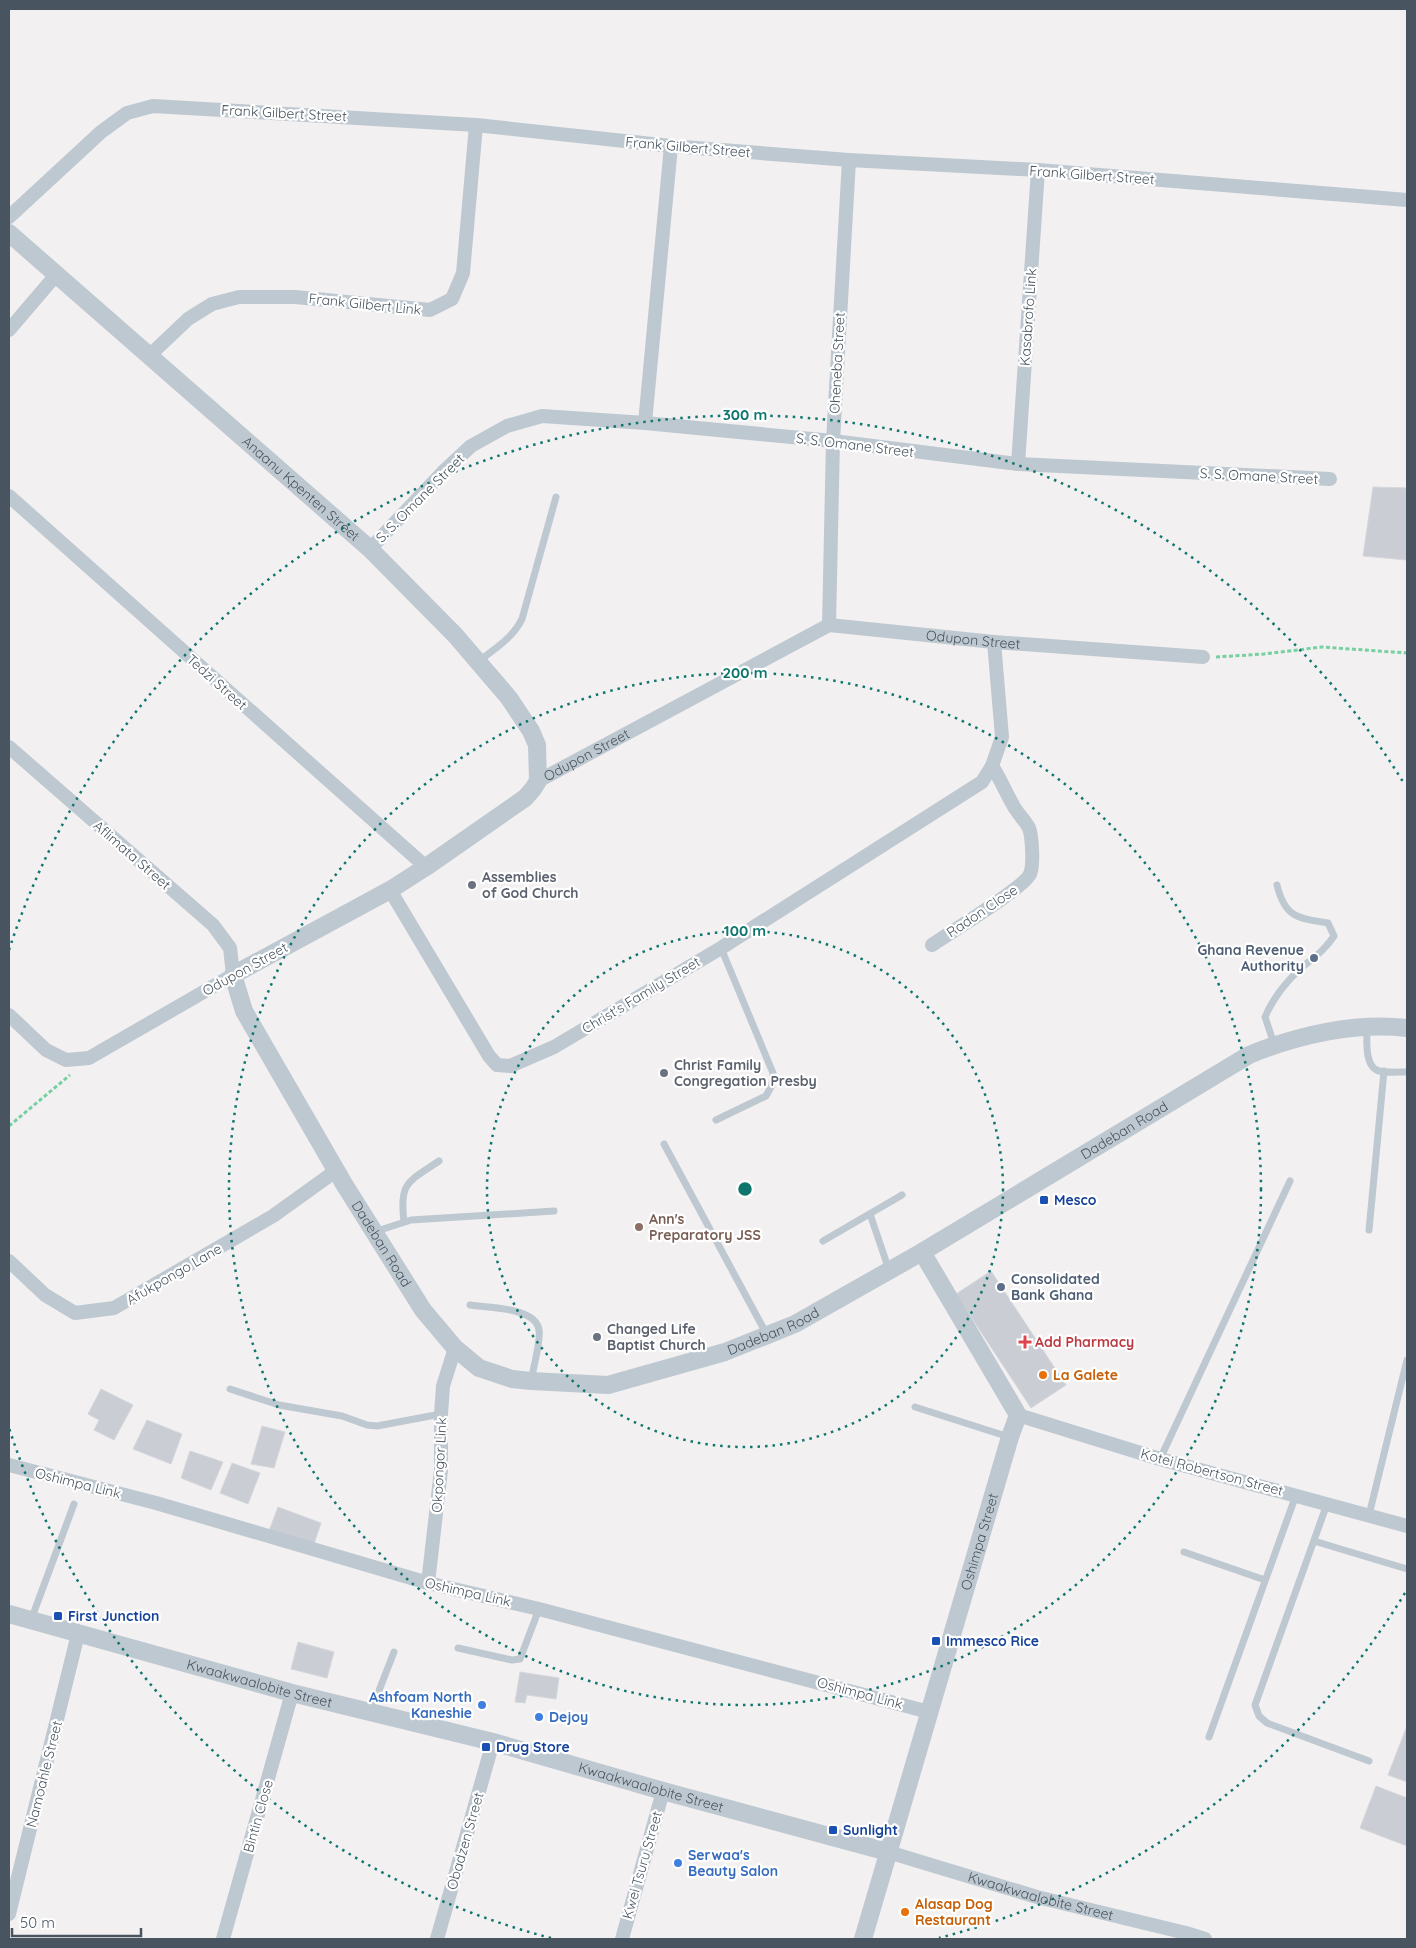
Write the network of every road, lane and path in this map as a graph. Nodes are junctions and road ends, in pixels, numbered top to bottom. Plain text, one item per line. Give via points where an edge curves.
1 (476, 125) junction
2 (670, 146) junction
3 (850, 160) junction
4 (1038, 170) junction
5 (1407, 200) edge
6 (9, 217) edge
7 (9, 233) edge
8 (56, 274) junction
9 (9, 330) edge
10 (149, 356) junction
11 (645, 423) junction
12 (833, 441) junction
13 (1018, 464) junction
14 (1330, 479) dead end
15 (9, 496) edge
16 (556, 497) dead end
17 (370, 549) junction
18 (829, 625) junction
19 (994, 642) junction
20 (1407, 653) edge
21 (1203, 658) joint
22 (478, 662) junction
23 (9, 747) edge
24 (992, 766) junction
25 (538, 781) junction
26 (426, 868) junction
27 (1277, 885) dead end
28 (390, 890) junction
29 (932, 945) dead end
30 (721, 948) junction
31 (233, 975) junction
32 (9, 1015) edge
33 (1367, 1027) junction
34 (1407, 1028) edge
35 (1274, 1045) junction
36 (90, 1058) junction
37 (1384, 1071) junction
38 (1407, 1072) edge
39 (716, 1120) dead end
40 (9, 1126) edge
41 (664, 1144) dead end
42 (439, 1161) dead end
43 (336, 1170) junction
44 (1290, 1181) dead end
45 (902, 1195) dead end
46 (554, 1211) dead end
47 (870, 1214) junction
48 (404, 1222) junction
49 (1370, 1230) dead end
50 (373, 1232) junction
51 (823, 1241) dead end
52 (922, 1252) junction
53 (9, 1261) edge
54 (889, 1270) junction
55 (470, 1305) dead end
56 (768, 1335) junction
57 (455, 1348) junction
58 (1407, 1360) edge
59 (531, 1381) junction
60 (230, 1389) dead end
61 (915, 1407) dead end
62 (441, 1414) junction
63 (1018, 1415) junction
64 (1010, 1437) junction
65 (1160, 1459) junction
66 (9, 1465) edge
67 (1296, 1495) junction
68 (74, 1504) dead end
69 (1327, 1504) junction
70 (1369, 1515) junction
71 (1407, 1526) edge
72 (1314, 1541) junction
73 (1184, 1552) dead end
74 (1407, 1569) edge
75 (1266, 1580) junction
76 (428, 1583) junction
77 (539, 1609) junction
78 (9, 1614) edge
79 (31, 1620) junction
80 (78, 1634) junction
81 (458, 1648) dead end
82 (394, 1652) dead end
83 (292, 1693) junction
84 (371, 1711) junction
85 (929, 1712) junction
86 (1209, 1737) dead end
87 (493, 1742) junction
88 (1369, 1761) dead end
89 (663, 1791) junction
90 (888, 1852) junction
91 (9, 1914) edge
92 (1185, 1936) edge
93 (224, 1939) edge
94 (437, 1939) edge
95 (622, 1939) edge
96 (863, 1939) edge
97 (1206, 1939) edge

1 - 2 street, Frank Gilbert Street
1 - 6 street, Frank Gilbert Street via 153,106 127,113 101,132
1 - 10 street, Frank Gilbert Link via 463,273 452,300 430,310 295,297 239,297 212,304 188,319
2 - 3 street, Frank Gilbert Street
2 - 11 street
3 - 4 street, Frank Gilbert Street
3 - 12 street, Oheneba Street
4 - 5 street, Frank Gilbert Street
4 - 13 street, Kasabrofo Link
7 - 8 street, Anaanu Kpenten Street
8 - 9 street
8 - 10 street, Anaanu Kpenten Street
10 - 17 street, Anaanu Kpenten Street
11 - 12 street, S. S. Omane Street
11 - 17 street, S. S. Omane Street via 542,416 507,426 472,446 443,472
12 - 13 street, S. S. Omane Street
12 - 18 street, Oheneba Street
13 - 14 street, S. S. Omane Street
15 - 26 street, Tedzi Street
16 - 22 lane via 518,628
17 - 22 street, Anaanu Kpenten Street
18 - 19 street, Odupon Street
18 - 25 street, Odupon Street
19 - 21 street, Odupon Street
19 - 24 street, Christ's Family Street via 1002,737
20 - 21 path via 1322,647
22 - 25 street, Anaanu Kpenten Street via 531,731 537,745
23 - 31 street, Aflimata Street via 213,925 230,948
24 - 29 street, Radon Close via 1030,830 1033,863 1030,874 1007,895
24 - 30 street, Christ's Family Street via 982,782
25 - 26 street, Odupon Street via 525,798
26 - 28 street, Odupon Street
27 - 35 lane via 1280,898 1296,917 1328,923 1334,936 1327,948 1300,970 1271,1002 1265,1016
28 - 30 street, Christ's Family Street via 497,1065 510,1066 554,1047
28 - 31 street, Odupon Street
30 - 39 lane via 774,1073 766,1096
31 - 36 street, Odupon Street
31 - 43 street, Dadeban Road via 244,1011
32 - 36 street, Odupon Street via 46,1050 66,1060
33 - 34 street, Dadeban Road
33 - 35 street, Dadeban Road
33 - 37 lane via 1368,1058 1372,1066
35 - 52 street, Dadeban Road via 1249,1056
36 - 40 path
37 - 38 lane
37 - 49 lane
41 - 56 lane
42 - 48 lane via 405,1187 401,1201
43 - 50 street, Dadeban Road
43 - 53 street, Afukpongo Lane via 273,1216 114,1308 76,1313 45,1295
44 - 65 lane
45 - 47 lane
46 - 48 lane
47 - 51 lane
47 - 54 lane
48 - 50 lane
50 - 57 street, Dadeban Road via 424,1310
52 - 54 street, Dadeban Road
52 - 63 street
54 - 56 street, Dadeban Road via 794,1324
55 - 59 lane via 524,1313 536,1320 540,1331
56 - 59 street, Dadeban Road via 725,1352 608,1385
57 - 59 street, Dadeban Road via 479,1368 512,1379
57 - 62 street, Okpongor Link via 444,1386
58 - 70 lane
60 - 62 lane via 279,1405 342,1416 367,1425
61 - 64 lane
62 - 76 street, Okpongor Link via 442,1470
63 - 64 street, Oshimpa Street
63 - 65 street, Kotei Robertson Street
64 - 85 street, Oshimpa Street
65 - 67 street, Kotei Robertson Street
66 - 76 street, Oshimpa Link via 156,1503
67 - 69 street, Kotei Robertson Street
67 - 75 lane
68 - 79 lane
69 - 70 street, Kotei Robertson Street
69 - 72 lane
70 - 71 street, Kotei Robertson Street
72 - 74 lane
72 - 88 lane via 1255,1705 1259,1716 1267,1723
73 - 75 lane
75 - 86 lane
76 - 77 street, Oshimpa Link
77 - 81 lane via 520,1658 512,1660
77 - 85 street, Oshimpa Link
78 - 79 street, Kwaakwaalobite Street
79 - 80 street, Kwaakwaalobite Street
80 - 83 street, Kwaakwaalobite Street
80 - 91 street, Namoahle Street
82 - 84 lane
83 - 84 street, Kwaakwaalobite Street
83 - 93 street, Bintin Close
84 - 87 street, Kwaakwaalobite Street
85 - 90 street, Oshimpa Street
87 - 89 street, Kwaakwaalobite Street
87 - 94 street, Obadzen Street
89 - 90 street, Kwaakwaalobite Street
89 - 95 street, Kwei Tsuru Street
90 - 92 street, Kwaakwaalobite Street via 1037,1897
90 - 96 street, Oshimpa Street
92 - 97 street, Kwaakwaalobite Street

